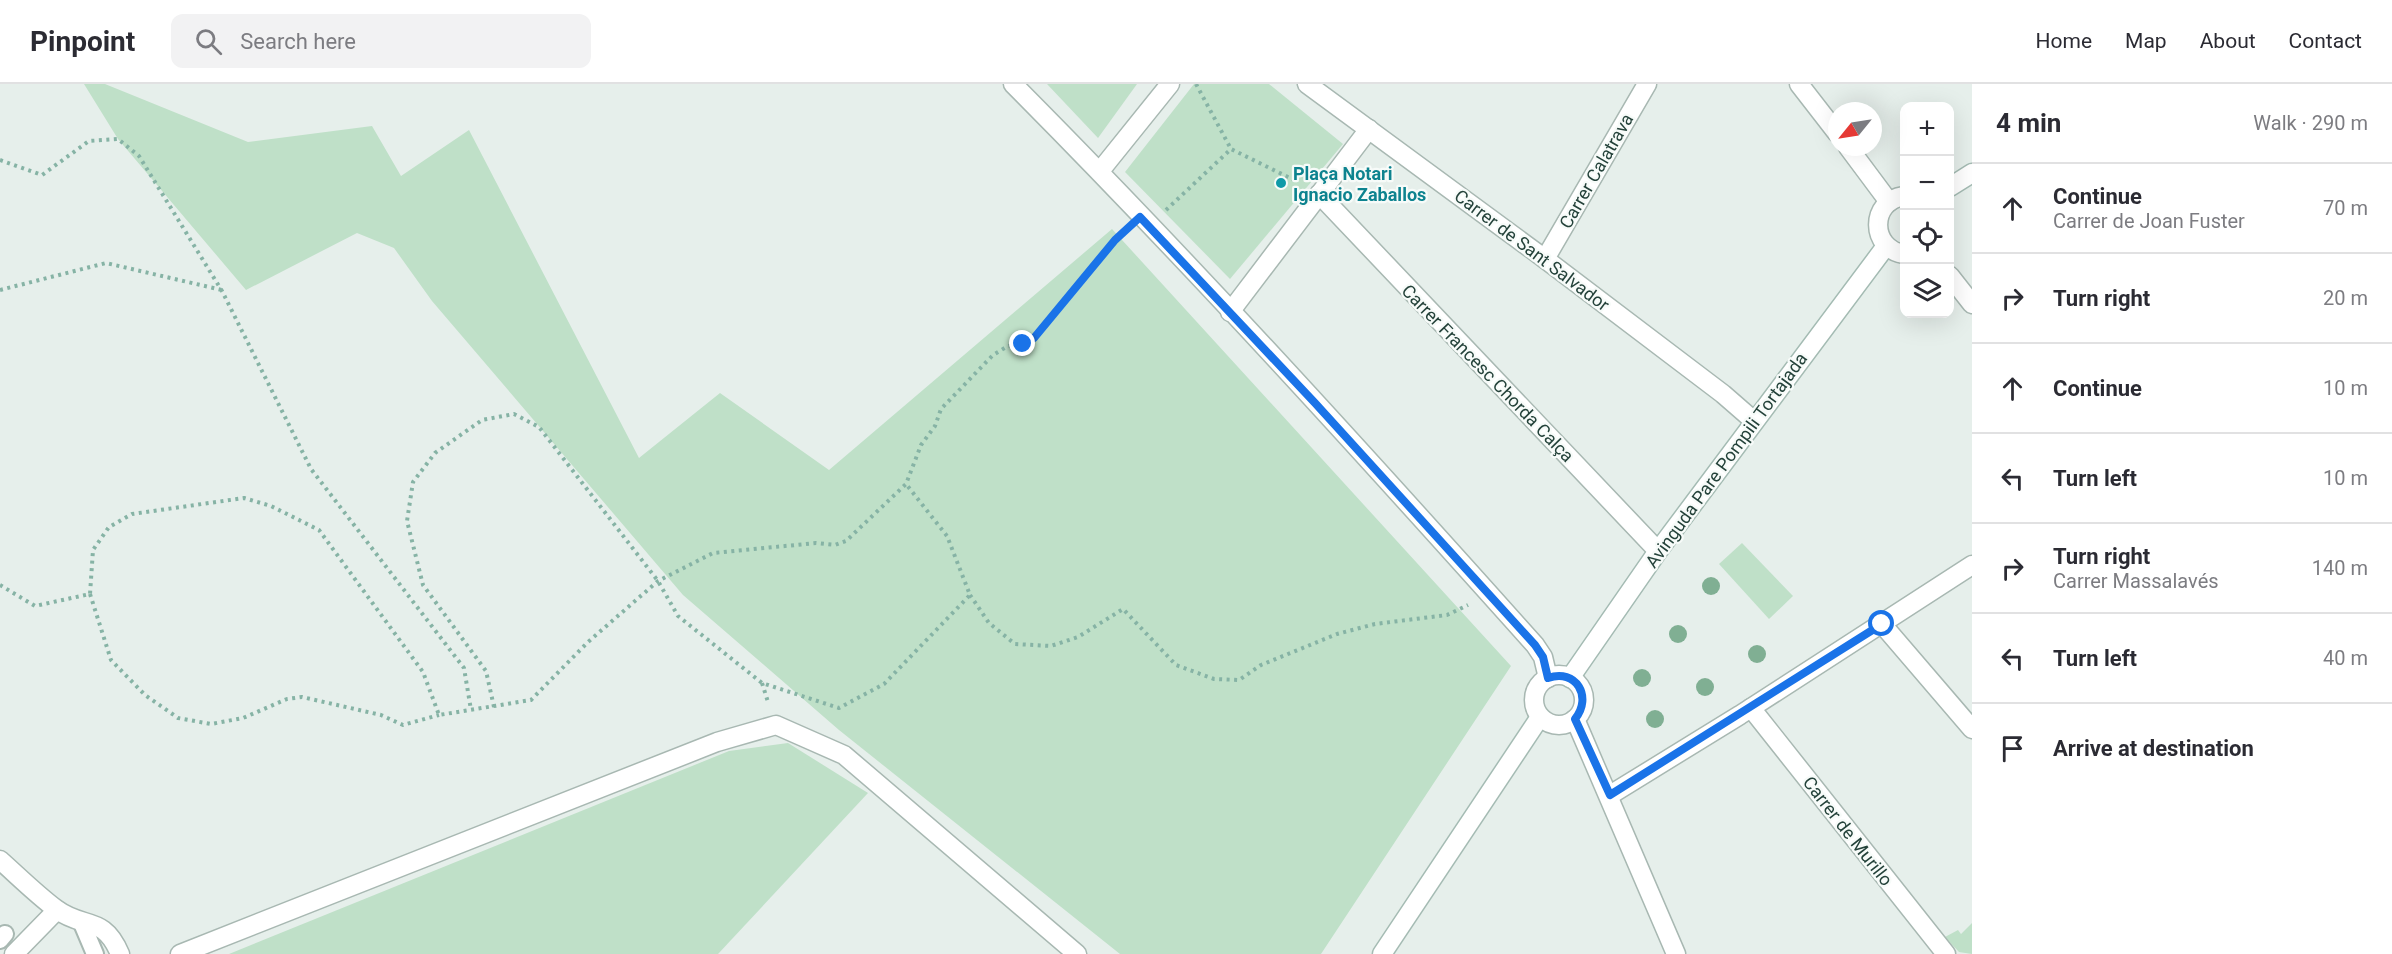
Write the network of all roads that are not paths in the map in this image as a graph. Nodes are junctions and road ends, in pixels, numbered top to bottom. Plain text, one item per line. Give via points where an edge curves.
1 (1013, 84) edge
2 (1170, 84) edge
3 (1307, 84) edge
4 (1647, 84) edge
5 (1783, 84) edge
6 (1799, 84) edge
7 (1815, 102) junction
8 (1828, 120) edge
9 (1369, 129) junction
10 (1856, 156) edge
11 (1100, 171) junction
12 (1972, 173) edge
13 (1954, 184) edge
14 (1313, 190) junction
15 (1897, 199) edge
16 (1886, 246) junction
17 (1900, 253) edge
18 (1545, 259) junction
19 (1954, 281) edge
20 (1972, 304) edge
21 (1230, 312) junction
22 (1754, 421) junction
23 (1658, 551) junction
24 (1972, 565) edge
25 (1882, 624) junction
26 (1548, 678) junction
27 (1570, 678) junction
28 (1751, 708) junction
29 (1540, 717) junction
30 (1575, 719) junction
31 (1972, 729) edge
32 (1610, 795) junction
33 (0, 860) edge
34 (57, 910) junction
35 (81, 921) junction
36 (14, 954) edge
37 (94, 954) edge
38 (120, 954) edge
39 (180, 954) edge
40 (1077, 954) edge
41 (1382, 954) edge
42 (1676, 954) edge
43 (1946, 954) edge

1 - 11 street
2 - 11 street
3 - 9 street, Carrer de Sant Salvador
4 - 18 street, Carrer Calatrava
5 - 7 street
6 - 7 street
7 - 8 street
9 - 14 street
9 - 18 street, Carrer de Sant Salvador
10 - 15 street
11 - 21 street
12 - 13 street
14 - 21 street
14 - 23 street, Carrer Francesc Chorda Calça
15 - 16 street via 1878,219 1880,238
16 - 17 street
16 - 22 street, Avinguda Pare Pompili Tortajada
18 - 22 street, Carrer de Sant Salvador
19 - 20 street
21 - 26 street via 1535,645 1543,657
22 - 23 street, Avinguda Pare Pompili Tortajada
23 - 27 street, Avinguda Pare Pompili Tortajada
24 - 25 street
25 - 28 street
25 - 31 street
26 - 27 street
26 - 29 street via 1534,695
27 - 30 street via 1584,697
28 - 32 street
28 - 43 street, Carrer de Murillo
29 - 30 street via 1553,725
29 - 41 street
30 - 32 street
32 - 42 street
33 - 34 street
34 - 35 street
34 - 36 street
35 - 37 lane
35 - 38 street via 101,926
39 - 40 street via 717,742 776,725 844,755

